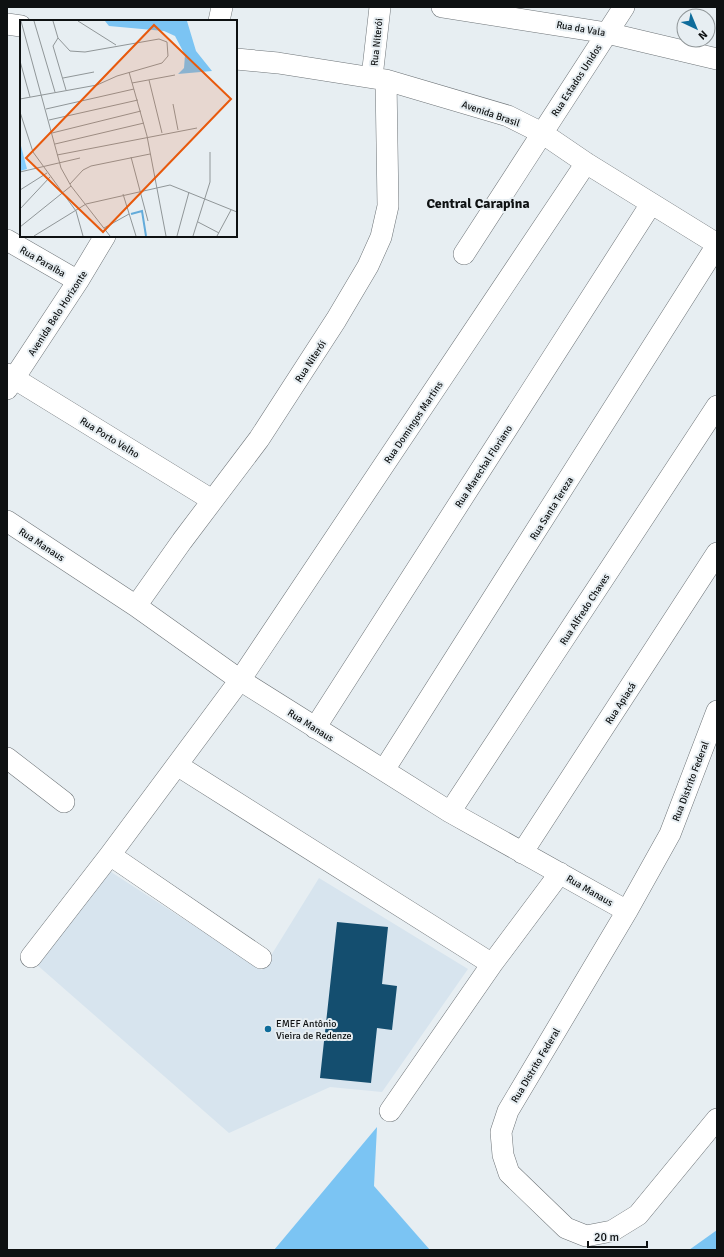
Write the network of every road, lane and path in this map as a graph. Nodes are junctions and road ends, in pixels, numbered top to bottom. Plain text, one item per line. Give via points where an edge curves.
1 (222, 7) edge
2 (380, 7) edge
3 (442, 7) edge
4 (624, 7) edge
5 (518, 13) edge
6 (556, 15) edge
7 (219, 20) edge
8 (607, 33) junction
9 (237, 59) edge
10 (717, 59) edge
11 (379, 78) junction
12 (542, 133) junction
13 (586, 163) junction
14 (651, 204) junction
15 (104, 237) edge
16 (7, 240) edge
17 (717, 245) edge
18 (464, 254) dead end
19 (78, 281) junction
20 (10, 381) edge
21 (717, 406) edge
22 (212, 500) junction
23 (7, 521) edge
24 (717, 553) edge
25 (136, 606) junction
26 (240, 680) junction
27 (717, 711) edge
28 (315, 728) junction
29 (7, 758) edge
30 (177, 765) junction
31 (384, 770) junction
32 (64, 802) dead end
33 (450, 812) junction
34 (522, 853) junction
35 (110, 855) junction
36 (560, 873) junction
37 (627, 911) junction
38 (31, 957) dead end
39 (261, 958) dead end
40 (492, 964) junction
41 (390, 1111) dead end
42 (717, 1119) edge

1 - 7 street
2 - 11 street, Rua Niterói
3 - 5 street, Rua da Vala
4 - 8 street, Rua Estados Unidos
5 - 6 street, Rua da Vala
6 - 8 street, Rua da Vala
8 - 10 street, Rua da Vala
8 - 12 street, Rua Estados Unidos
9 - 11 street, Avenida Brasil
11 - 12 street, Avenida Brasil via 508,116
11 - 22 street, Rua Niterói via 388,206 381,237 368,266 336,320 259,439
12 - 13 street, Avenida Brasil
12 - 18 street, Rua Estados Unidos
13 - 14 street, Avenida Brasil
13 - 26 street, Rua Domingos Martins
14 - 17 street, Avenida Brasil
14 - 28 street, Rua Marechal Floriano
15 - 19 street, Avenida Belo Horizonte
16 - 19 street, Rua Paraíba
17 - 31 street, Rua Santa Tereza
19 - 20 street, Avenida Belo Horizonte
20 - 22 street, Rua Porto Velho
21 - 33 street, Rua Alfredo Chaves
22 - 25 street, Rua Niterói
23 - 25 street, Rua Manaus
24 - 34 street, Rua Apiacá
25 - 26 street, Rua Manaus
26 - 28 street, Rua Manaus
26 - 30 street, Rua Domingos Martins
27 - 37 street, Rua Distrito Federal via 670,834
28 - 31 street, Rua Manaus
29 - 32 street
30 - 35 street, Rua Domingos Martins
30 - 40 street
31 - 33 street, Rua Manaus
33 - 34 street, Rua Manaus
34 - 36 street, Rua Manaus
35 - 38 street, Rua Domingos Martins
35 - 39 street
36 - 37 street, Rua Manaus
36 - 40 street
37 - 42 street, Rua Distrito Federal via 508,1111 501,1132 503,1155 510,1173 566,1228 586,1236 612,1231 638,1215
40 - 41 street

